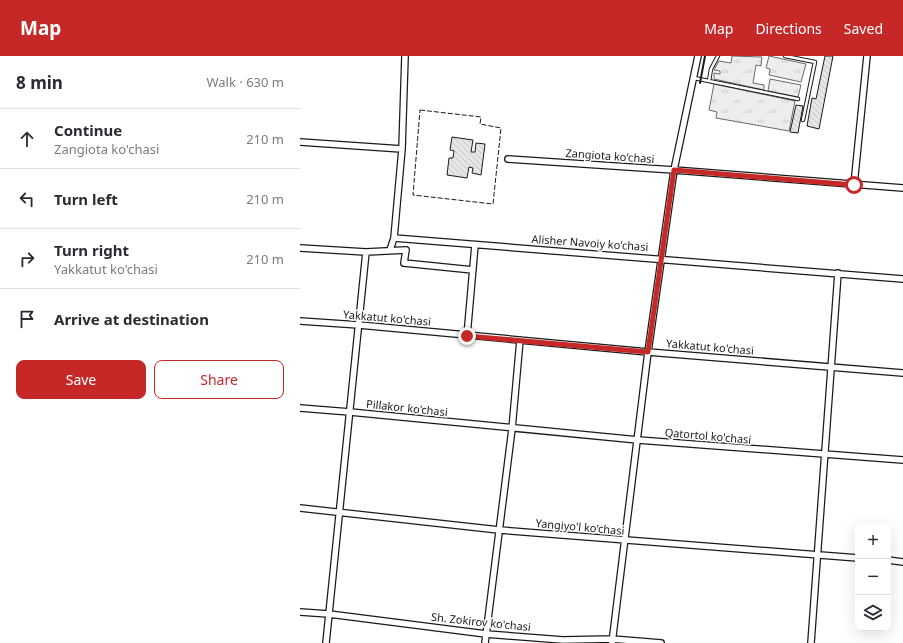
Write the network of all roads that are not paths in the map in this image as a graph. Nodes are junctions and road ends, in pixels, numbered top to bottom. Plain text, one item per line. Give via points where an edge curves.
1 (405, 56) edge
2 (698, 56) edge
3 (718, 56) edge
4 (785, 56) edge
5 (866, 56) edge
6 (694, 78) junction
7 (709, 81) junction
8 (798, 99) dead end
9 (803, 120) dead end
10 (300, 142) edge
11 (402, 149) junction
12 (508, 159) dead end
13 (674, 170) junction
14 (854, 185) junction
15 (903, 188) edge
16 (394, 238) junction
17 (475, 245) junction
18 (300, 248) edge
19 (390, 250) junction
20 (366, 252) junction
21 (662, 259) junction
22 (473, 270) junction
23 (838, 274) junction
24 (903, 279) edge
25 (300, 321) edge
26 (359, 325) junction
27 (467, 336) junction
28 (520, 340) junction
29 (648, 352) junction
30 (831, 367) junction
31 (903, 373) edge
32 (300, 408) edge
33 (350, 412) junction
34 (512, 429) junction
35 (638, 440) junction
36 (824, 456) junction
37 (903, 460) edge
38 (300, 508) edge
39 (340, 513) junction
40 (499, 530) junction
41 (624, 541) junction
42 (817, 556) junction
43 (855, 558) edge
44 (891, 560) edge
45 (903, 562) edge
46 (300, 612) edge
47 (329, 614) junction
48 (486, 634) junction
49 (612, 641) edge
50 (326, 643) edge
51 (485, 643) edge
52 (660, 643) edge
53 (811, 643) edge

1 - 11 street
2 - 6 street
3 - 7 lane via 711,69
4 - 9 lane via 815,62
5 - 14 street
6 - 7 lane
6 - 13 street
7 - 8 lane
10 - 11 street
11 - 16 street
12 - 13 street, Zangiota ko'chasi
13 - 14 street, Zangiota ko'chasi
13 - 21 street
14 - 15 street, Zangiota ko'chasi
16 - 17 street, Alisher Navoiy ko'chasi
16 - 19 street
17 - 21 street, Alisher Navoiy ko'chasi
17 - 22 street
18 - 20 street
19 - 20 street
19 - 22 street via 406,250 404,263
20 - 26 street
21 - 23 street, Alisher Navoiy ko'chasi
21 - 29 street
22 - 27 street
23 - 24 street, Alisher Navoiy ko'chasi
23 - 30 street
25 - 26 street, Yakkatut ko'chasi
26 - 27 street, Yakkatut ko'chasi
26 - 33 street
27 - 28 street, Yakkatut ko'chasi
28 - 29 street, Yakkatut ko'chasi
28 - 34 street
29 - 30 street, Yakkatut ko'chasi
29 - 35 street
30 - 31 street, Yakkatut ko'chasi
30 - 36 street
32 - 33 street, Pillakor ko'chasi
33 - 34 street, Pillakor ko'chasi
33 - 39 street
34 - 35 street, Qatortol ko'chasi
34 - 40 street
35 - 36 street, Qatortol ko'chasi
35 - 41 street
36 - 37 street, Qatortol ko'chasi
36 - 42 street
38 - 39 street, Yangiyo'l ko'chasi
39 - 40 street, Yangiyo'l ko'chasi
39 - 47 street
40 - 41 street, Yangiyo'l ko'chasi
40 - 48 street
41 - 42 street, Yangiyo'l ko'chasi
41 - 49 street
42 - 43 street, Yangiyo'l ko'chasi
42 - 53 street
44 - 45 street
46 - 47 street, Sh. Zokirov ko'chasi
47 - 48 street, Sh. Zokirov ko'chasi
47 - 50 street
48 - 49 street, Sh. Zokirov ko'chasi
48 - 51 street
49 - 52 street, Sh. Zokirov ko'chasi

